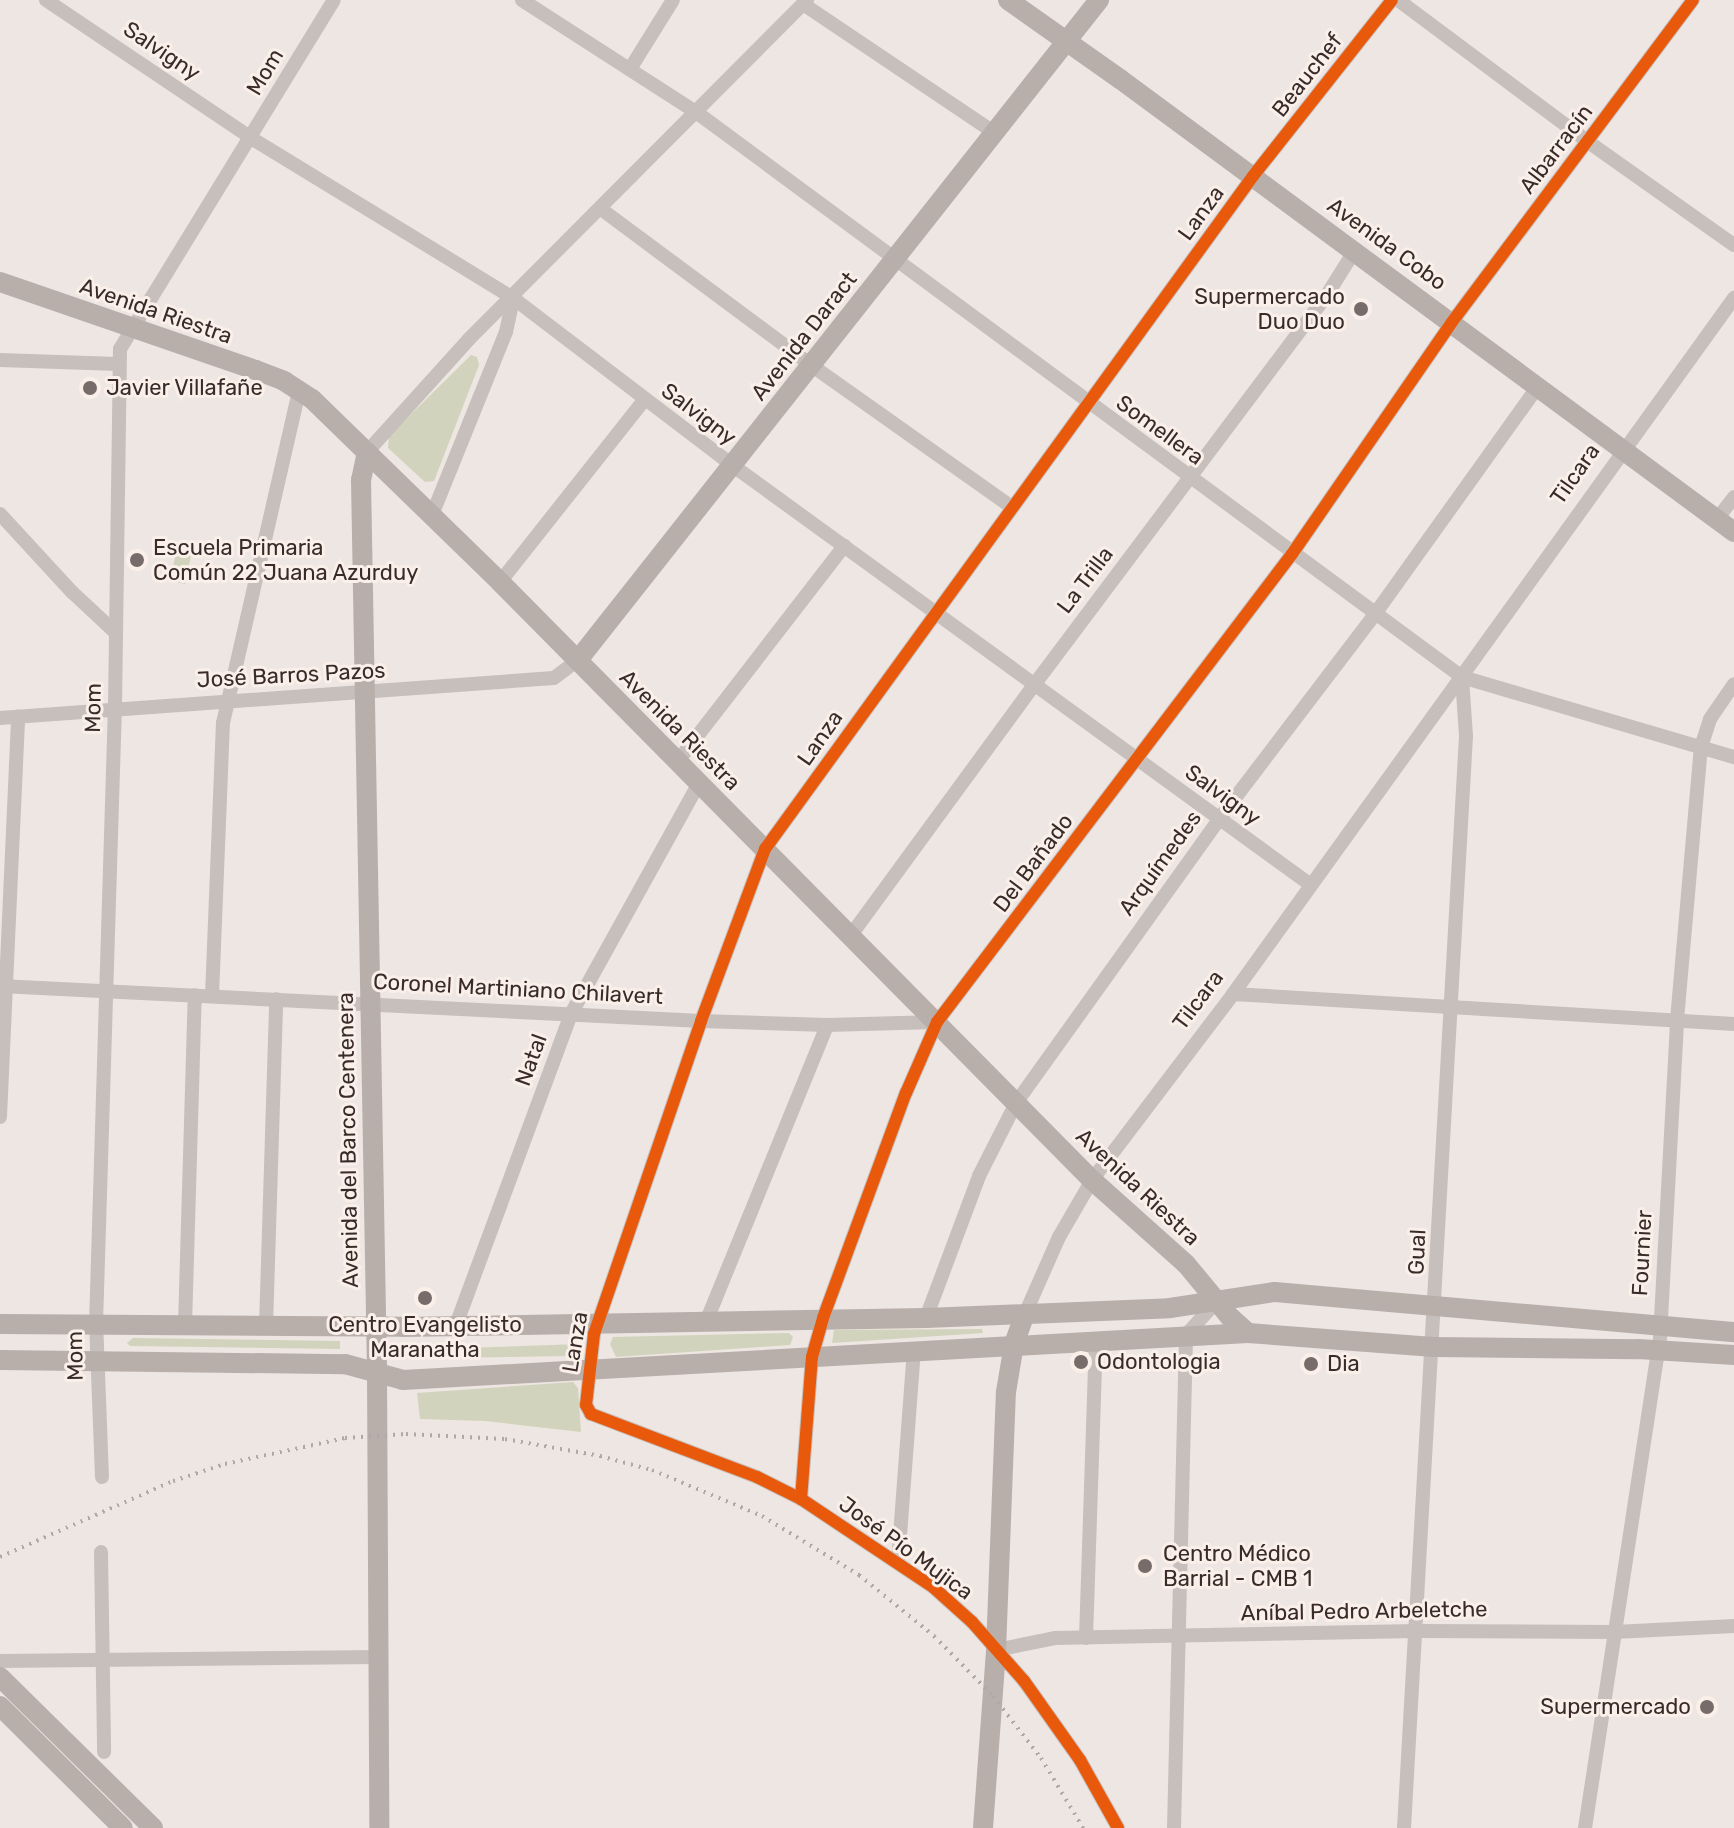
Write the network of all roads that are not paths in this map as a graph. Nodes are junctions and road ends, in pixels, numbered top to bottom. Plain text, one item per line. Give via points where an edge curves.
1 (46, 0) edge
2 (334, 0) edge
3 (522, 0) edge
4 (673, 0) edge
5 (1008, 0) edge
6 (1099, 0) edge
7 (1395, 0) edge
8 (1693, 0) edge
9 (805, 2) edge
10 (1067, 41) junction
11 (630, 69) junction
12 (696, 112) junction
13 (995, 133) junction
14 (251, 138) junction
15 (1587, 141) junction
16 (1253, 176) junction
17 (601, 209) junction
18 (1734, 245) edge
19 (1355, 250) junction
20 (893, 261) junction
21 (0, 282) edge
22 (513, 298) junction
23 (1734, 298) edge
24 (1452, 322) junction
25 (131, 328) junction
26 (0, 360) edge
27 (118, 364) junction
28 (811, 365) junction
29 (1538, 386) junction
30 (299, 390) junction
31 (644, 400) junction
32 (1087, 403) junction
33 (1622, 448) junction
34 (367, 452) junction
35 (732, 465) junction
36 (1189, 478) junction
37 (1734, 497) edge
38 (1010, 506) junction
39 (0, 514) edge
40 (432, 515) junction
41 (1726, 526) edge
42 (844, 546) junction
43 (1292, 554) junction
44 (500, 582) junction
45 (934, 612) junction
46 (1375, 614) junction
47 (116, 633) junction
48 (578, 660) junction
49 (1462, 677) junction
50 (1734, 684) edge
51 (1034, 685) junction
52 (363, 694) junction
53 (231, 701) junction
54 (115, 707) junction
55 (18, 716) junction
56 (0, 718) edge
57 (1701, 747) junction
58 (1734, 757) edge
59 (1137, 759) junction
60 (678, 761) junction
61 (699, 783) junction
62 (1219, 819) junction
63 (765, 849) junction
64 (1311, 885) junction
65 (851, 935) junction
66 (2, 986) edge
67 (107, 990) junction
68 (1233, 994) junction
69 (195, 995) junction
70 (212, 996) junction
71 (276, 999) junction
72 (369, 1004) junction
73 (1450, 1005) junction
74 (571, 1014) junction
75 (1677, 1020) junction
76 (701, 1021) junction
77 (937, 1022) junction
78 (1734, 1024) edge
79 (827, 1025) junction
80 (1016, 1103) junction
81 (0, 1117) edge
82 (1092, 1180) junction
83 (1217, 1301) junction
84 (1436, 1306) junction
85 (1025, 1314) junction
86 (823, 1318) junction
87 (926, 1318) junction
88 (706, 1322) junction
89 (596, 1323) junction
90 (0, 1324) edge
91 (96, 1324) junction
92 (185, 1325) junction
93 (456, 1325) junction
94 (266, 1326) junction
95 (376, 1326) junction
96 (1660, 1327) junction
97 (1734, 1332) edge
98 (1248, 1333) junction
99 (1186, 1335) junction
100 (1096, 1339) junction
101 (1014, 1344) junction
102 (1433, 1347) junction
103 (1658, 1350) junction
104 (914, 1351) junction
105 (1734, 1355) edge
106 (812, 1357) junction
107 (0, 1360) edge
108 (96, 1361) junction
109 (588, 1371) junction
110 (377, 1373) junction
111 (586, 1405) joint
112 (102, 1477) dead end
113 (801, 1499) junction
114 (101, 1552) dead end
115 (898, 1562) junction
116 (1734, 1626) edge
117 (1417, 1631) junction
118 (1615, 1632) junction
119 (1180, 1635) junction
120 (1086, 1638) junction
121 (996, 1650) junction
122 (378, 1657) junction
123 (0, 1661) edge
124 (102, 1661) junction
125 (0, 1677) edge
126 (0, 1706) edge
127 (104, 1752) dead end
128 (123, 1828) edge
129 (153, 1828) edge
130 (379, 1828) edge
131 (983, 1828) edge
132 (1118, 1828) edge
133 (1174, 1828) edge
134 (1404, 1828) edge
135 (1585, 1828) edge

1 - 14 street, Salvigny
2 - 14 street, Mom
3 - 11 street, Somellera
4 - 11 street
5 - 10 main road, Avenida Cobo
6 - 10 main road, Avenida Daract
7 - 15 street
7 - 16 street, Beauchef
8 - 15 street, Albarracín
9 - 12 street
9 - 13 street
10 - 13 main road, Avenida Daract
10 - 16 main road, Avenida Cobo
11 - 12 street, Somellera
12 - 17 street
12 - 20 street, Somellera
13 - 20 main road, Avenida Daract
14 - 22 street, Salvigny
14 - 25 street, Mom
15 - 18 street
15 - 24 street, Albarracín
16 - 19 main road, Avenida Cobo
16 - 32 street, Lanza
17 - 22 street
17 - 28 street
19 - 24 main road, Avenida Cobo
19 - 36 street, La Trilla
20 - 28 main road, Avenida Daract
20 - 32 street, Somellera
21 - 25 main road, Avenida Riestra
22 - 31 street, Salvigny
22 - 34 street
22 - 40 street via 506,332
23 - 33 street, Tilcara
24 - 29 main road, Avenida Cobo
24 - 43 street, Del Bañado
25 - 27 street, Mom
25 - 30 main road, Avenida Riestra
26 - 27 street
27 - 47 street, Mom
28 - 35 main road, Avenida Daract
28 - 38 street
29 - 33 main road, Avenida Cobo
29 - 46 street, Arquímedes
30 - 34 main road, Avenida Riestra
30 - 53 street
31 - 35 street, Salvigny
31 - 44 street
32 - 36 street, Somellera
32 - 38 street, Lanza
33 - 41 main road, Avenida Cobo
33 - 49 street, Tilcara
34 - 40 main road, Avenida Riestra
34 - 52 main road, Avenida del Barco Centenera via 361,480
35 - 42 street, Salvigny
35 - 48 main road, Avenida Daract
36 - 43 street, Somellera
36 - 51 street, La Trilla
37 - 41 street
38 - 45 street, Lanza
39 - 47 street
40 - 44 main road, Avenida Riestra
42 - 45 street, Salvigny
42 - 60 street
43 - 46 street, Somellera
43 - 59 street, Del Bañado
44 - 48 main road, Avenida Riestra
45 - 51 street, Salvigny
45 - 63 street, Lanza
46 - 49 street, Somellera
46 - 62 street, Arquímedes
47 - 54 street, Mom
48 - 52 street, José Barros Pazos via 554,678
48 - 60 main road, Avenida Riestra
49 - 57 street, Somellera
49 - 64 street, Tilcara
49 - 73 street, Gual via 1466,736
50 - 57 street, Fournier via 1710,719
51 - 59 street, Salvigny
51 - 65 street, La Trilla
52 - 53 street, José Barros Pazos
52 - 72 main road, Avenida del Barco Centenera
53 - 54 street, José Barros Pazos
53 - 70 street via 223,723
54 - 55 street, José Barros Pazos
54 - 67 street, Mom
55 - 56 street, José Barros Pazos
55 - 66 street
57 - 58 street, Somellera
57 - 75 street, Fournier
59 - 62 street, Salvigny
59 - 77 street, Del Bañado
60 - 61 main road, Avenida Riestra
61 - 63 main road, Avenida Riestra
61 - 74 street, Natal
62 - 64 street, Salvigny
62 - 80 street, Arquímedes
63 - 65 main road, Avenida Riestra
63 - 76 street, Lanza
64 - 68 street, Tilcara
65 - 77 main road, Avenida Riestra
66 - 67 street, Coronel Martiniano Chilavert
66 - 81 street
67 - 69 street, Coronel Martiniano Chilavert
67 - 91 street, Mom
68 - 73 street
68 - 82 street, Tilcara
69 - 70 street, Coronel Martiniano Chilavert
69 - 92 street
70 - 71 street, Coronel Martiniano Chilavert
71 - 72 street, Coronel Martiniano Chilavert
71 - 94 street
72 - 74 street, Coronel Martiniano Chilavert
72 - 95 main road, Avenida del Barco Centenera
73 - 75 street
73 - 84 street, Gual
74 - 76 street, Coronel Martiniano Chilavert
74 - 93 street, Natal
75 - 78 street
75 - 96 street, Fournier
76 - 79 street, Coronel Martiniano Chilavert
76 - 89 street, Lanza
77 - 79 street, Coronel Martiniano Chilavert
77 - 80 main road, Avenida Riestra
77 - 86 street, Del Bañado
79 - 88 street
80 - 82 main road, Avenida Riestra
80 - 87 street, Arquímedes via 979,1176
82 - 83 main road, Avenida Riestra via 1186,1264
82 - 85 street, Tilcara via 1059,1237
83 - 84 main road via 1275,1292
83 - 85 main road
83 - 98 main road, Avenida Riestra
83 - 99 street
84 - 96 main road
84 - 102 street, Gual
85 - 87 main road
85 - 101 main road, Tilcara
86 - 87 main road
86 - 88 main road
86 - 106 street, Del Bañado
88 - 89 main road
89 - 93 main road
89 - 109 street, Lanza
90 - 91 main road
91 - 92 main road
91 - 108 street, Mom
92 - 94 main road
93 - 95 main road
94 - 95 main road
95 - 110 main road, Avenida del Barco Centenera
96 - 97 main road
96 - 103 street, Fournier
98 - 99 main road
98 - 102 main road
99 - 100 main road
99 - 119 street
100 - 101 main road
100 - 120 street
101 - 104 main road
101 - 121 main road, Tilcara via 1006,1392
102 - 103 main road
102 - 117 street, Gual
103 - 105 main road
103 - 118 street, Fournier
104 - 106 main road
104 - 115 street
106 - 109 main road
106 - 113 street, Del Bañado
107 - 108 main road
108 - 110 main road via 345,1364
108 - 112 street, Mom
109 - 110 main road via 403,1380
109 - 111 street, Lanza
110 - 122 main road, Avenida del Barco Centenera
111 - 113 street, José Pío Mujica via 597,1418 757,1477
113 - 115 street, José Pío Mujica
114 - 124 street
115 - 121 street, José Pío Mujica via 972,1622
116 - 118 street, Aníbal Pedro Arbeletche
117 - 118 street, Aníbal Pedro Arbeletche
117 - 119 street, Aníbal Pedro Arbeletche
117 - 134 street, Gual
118 - 135 street, Fournier
119 - 120 street, Aníbal Pedro Arbeletche
119 - 133 street
120 - 121 street, Aníbal Pedro Arbeletche via 1055,1638
121 - 131 main road, Tilcara
121 - 132 street, José Pío Mujica via 1051,1716
122 - 124 street
122 - 130 main road, Avenida del Barco Centenera
123 - 124 street
124 - 127 street
125 - 129 main road
126 - 128 main road

